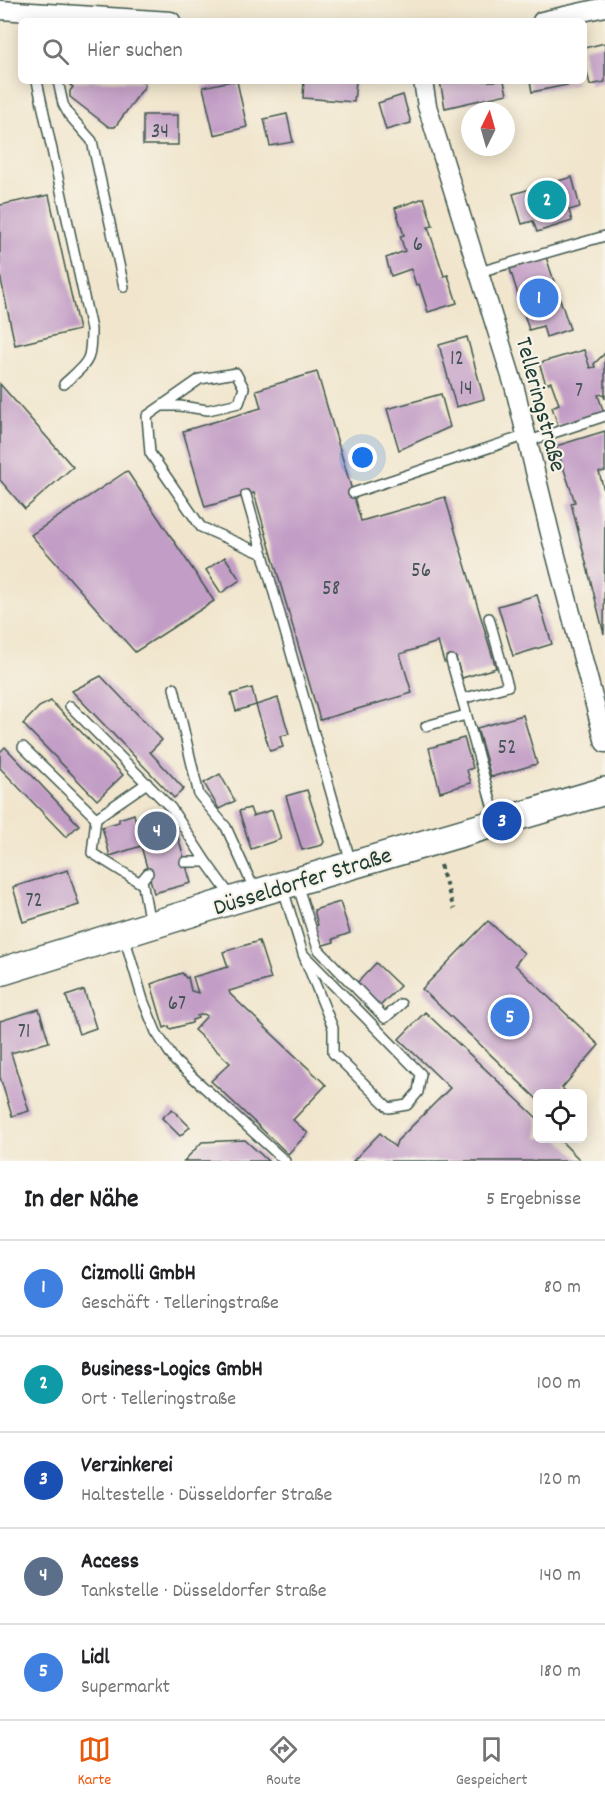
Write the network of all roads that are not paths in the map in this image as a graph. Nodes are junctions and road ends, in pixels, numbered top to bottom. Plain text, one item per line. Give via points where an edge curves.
1 (605, 6) edge
2 (0, 10) edge
3 (24, 16) edge
4 (44, 17) edge
5 (76, 18) edge
6 (555, 18) edge
7 (38, 84) edge
8 (59, 84) edge
9 (423, 84) edge
10 (605, 236) edge
11 (479, 272) junction
12 (124, 287) dead end
13 (64, 384) dead end
14 (161, 406) junction
15 (605, 416) edge
16 (528, 438) junction
17 (353, 494) dead end
18 (246, 495) dead end
19 (263, 554) junction
20 (489, 618) dead end
21 (451, 660) dead end
22 (174, 688) dead end
23 (462, 699) junction
24 (70, 706) dead end
25 (466, 715) junction
26 (426, 726) dead end
27 (605, 743) edge
28 (23, 747) dead end
29 (147, 783) junction
30 (605, 791) edge
31 (96, 818) junction
32 (497, 822) junction
33 (185, 862) dead end
34 (206, 862) junction
35 (352, 865) junction
36 (148, 873) dead end
37 (142, 884) junction
38 (289, 884) junction
39 (245, 897) junction
40 (150, 925) junction
41 (123, 933) junction
42 (303, 954) junction
43 (0, 972) edge
44 (401, 1004) dead end
45 (285, 1161) edge

1 - 6 street
2 - 3 street
3 - 4 street
4 - 5 street
7 - 13 lane via 91,329 91,355
8 - 12 lane via 69,115 92,141
9 - 11 street, Telleringstraße
10 - 11 lane
11 - 16 street, Telleringstraße
14 - 14 lane via 200,379 236,373 244,388 239,403 219,408
14 - 19 lane via 147,416 150,453 201,527
15 - 16 lane
16 - 17 lane
16 - 27 street, Telleringstraße
18 - 19 lane
19 - 35 lane
20 - 23 lane via 508,686
21 - 23 lane
22 - 39 lane via 199,795 226,827
23 - 25 lane
24 - 29 lane
25 - 26 lane
25 - 32 lane
28 - 31 lane
29 - 31 lane
29 - 34 lane via 171,808
30 - 32 main road, Düsseldorfer Straße
31 - 37 lane via 92,853
32 - 35 main road, Düsseldorfer Straße
33 - 34 lane
34 - 39 lane
35 - 38 main road, Düsseldorfer Straße
36 - 37 lane
37 - 40 lane
38 - 39 main road, Düsseldorfer Straße
38 - 42 lane
38 - 44 lane via 318,950 385,1018
39 - 40 main road, Düsseldorfer Straße
40 - 41 main road, Düsseldorfer Straße
41 - 43 main road, Düsseldorfer Straße
41 - 45 lane via 142,1000 156,1032 176,1061
42 - 42 lane via 421,1074 418,1092 407,1105 389,1108 333,1053 333,1029

